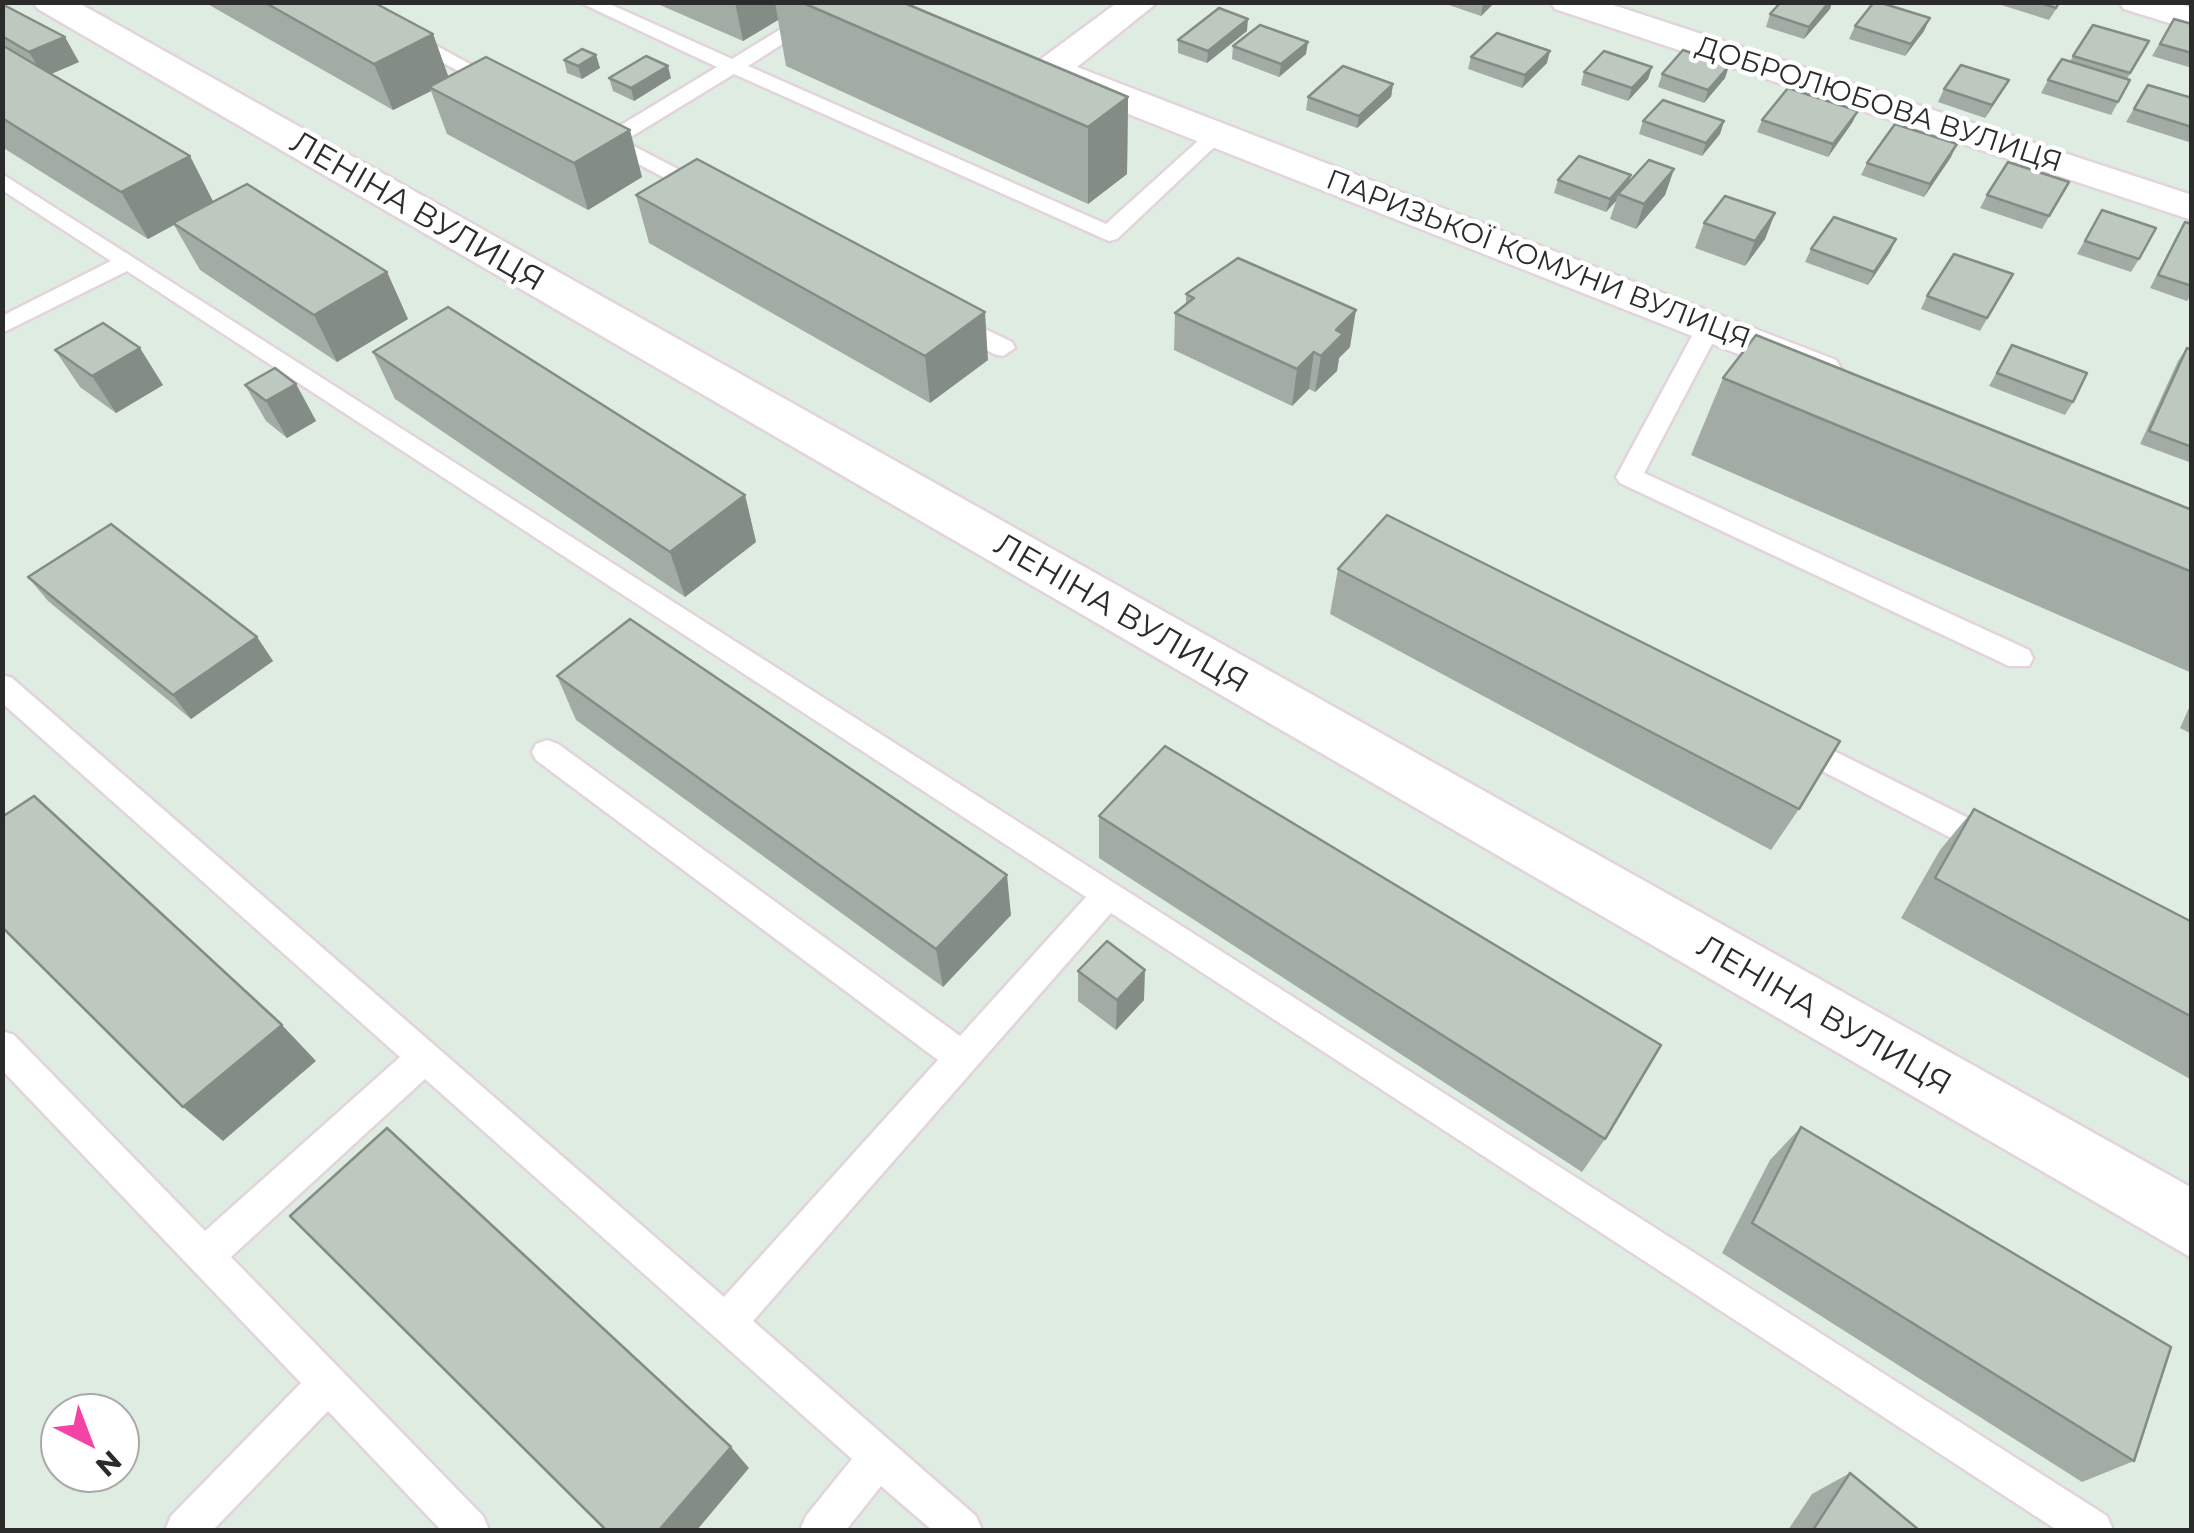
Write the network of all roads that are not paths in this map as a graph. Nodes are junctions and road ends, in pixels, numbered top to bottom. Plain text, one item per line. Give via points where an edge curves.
1 (50, 2) edge
2 (341, 2) edge
3 (588, 2) edge
4 (838, 2) edge
5 (1142, 2) edge
6 (1567, 2) edge
7 (2136, 2) edge
8 (2192, 18) edge
9 (733, 67) junction
10 (524, 98) edge
11 (574, 124) edge
12 (1216, 135) junction
13 (608, 142) junction
14 (2, 180) edge
15 (728, 204) edge
16 (2192, 208) edge
17 (128, 261) junction
18 (934, 312) edge
19 (1710, 325) junction
20 (2, 326) edge
21 (1003, 348) dead end
22 (1852, 383) edge
23 (2019, 658) dead end
24 (2, 686) edge
25 (1765, 728) edge
26 (547, 752) dead end
27 (2014, 856) edge
28 (1108, 894) junction
29 (2, 1046) edge
30 (425, 1057) junction
31 (962, 1057) junction
32 (2192, 1226) edge
33 (205, 1256) junction
34 (727, 1322) junction
35 (328, 1384) junction
36 (879, 1457) junction
37 (186, 1530) edge
38 (469, 1530) edge
39 (820, 1530) edge
40 (962, 1530) edge
41 (2094, 1530) edge

1 - 32 main road, ЛЕНІНА ВУЛИЦЯ
2 - 10 lane
3 - 9 lane
4 - 9 lane
5 - 12 main road, ПАРИЗЬКОЇ КОМУНИ ВУЛИЦЯ via 1034,63
6 - 16 main road, ДОБРОЛЮБОВА ВУЛИЦЯ
7 - 8 main road
9 - 12 lane via 1109,234
9 - 13 lane
11 - 13 lane
12 - 19 main road, ПАРИЗЬКОЇ КОМУНИ ВУЛИЦЯ
13 - 15 lane
14 - 17 lane
17 - 20 lane
17 - 28 lane
18 - 21 lane
19 - 22 main road, ПАРИЗЬКОЇ КОМУНИ ВУЛИЦЯ
19 - 23 lane via 1629,477
24 - 30 lane
25 - 27 lane
26 - 31 lane
28 - 31 lane
28 - 41 lane
29 - 33 lane
30 - 33 lane
30 - 34 lane
31 - 34 lane
33 - 35 lane
34 - 36 lane
35 - 37 lane
35 - 38 lane
36 - 39 lane
36 - 40 lane

